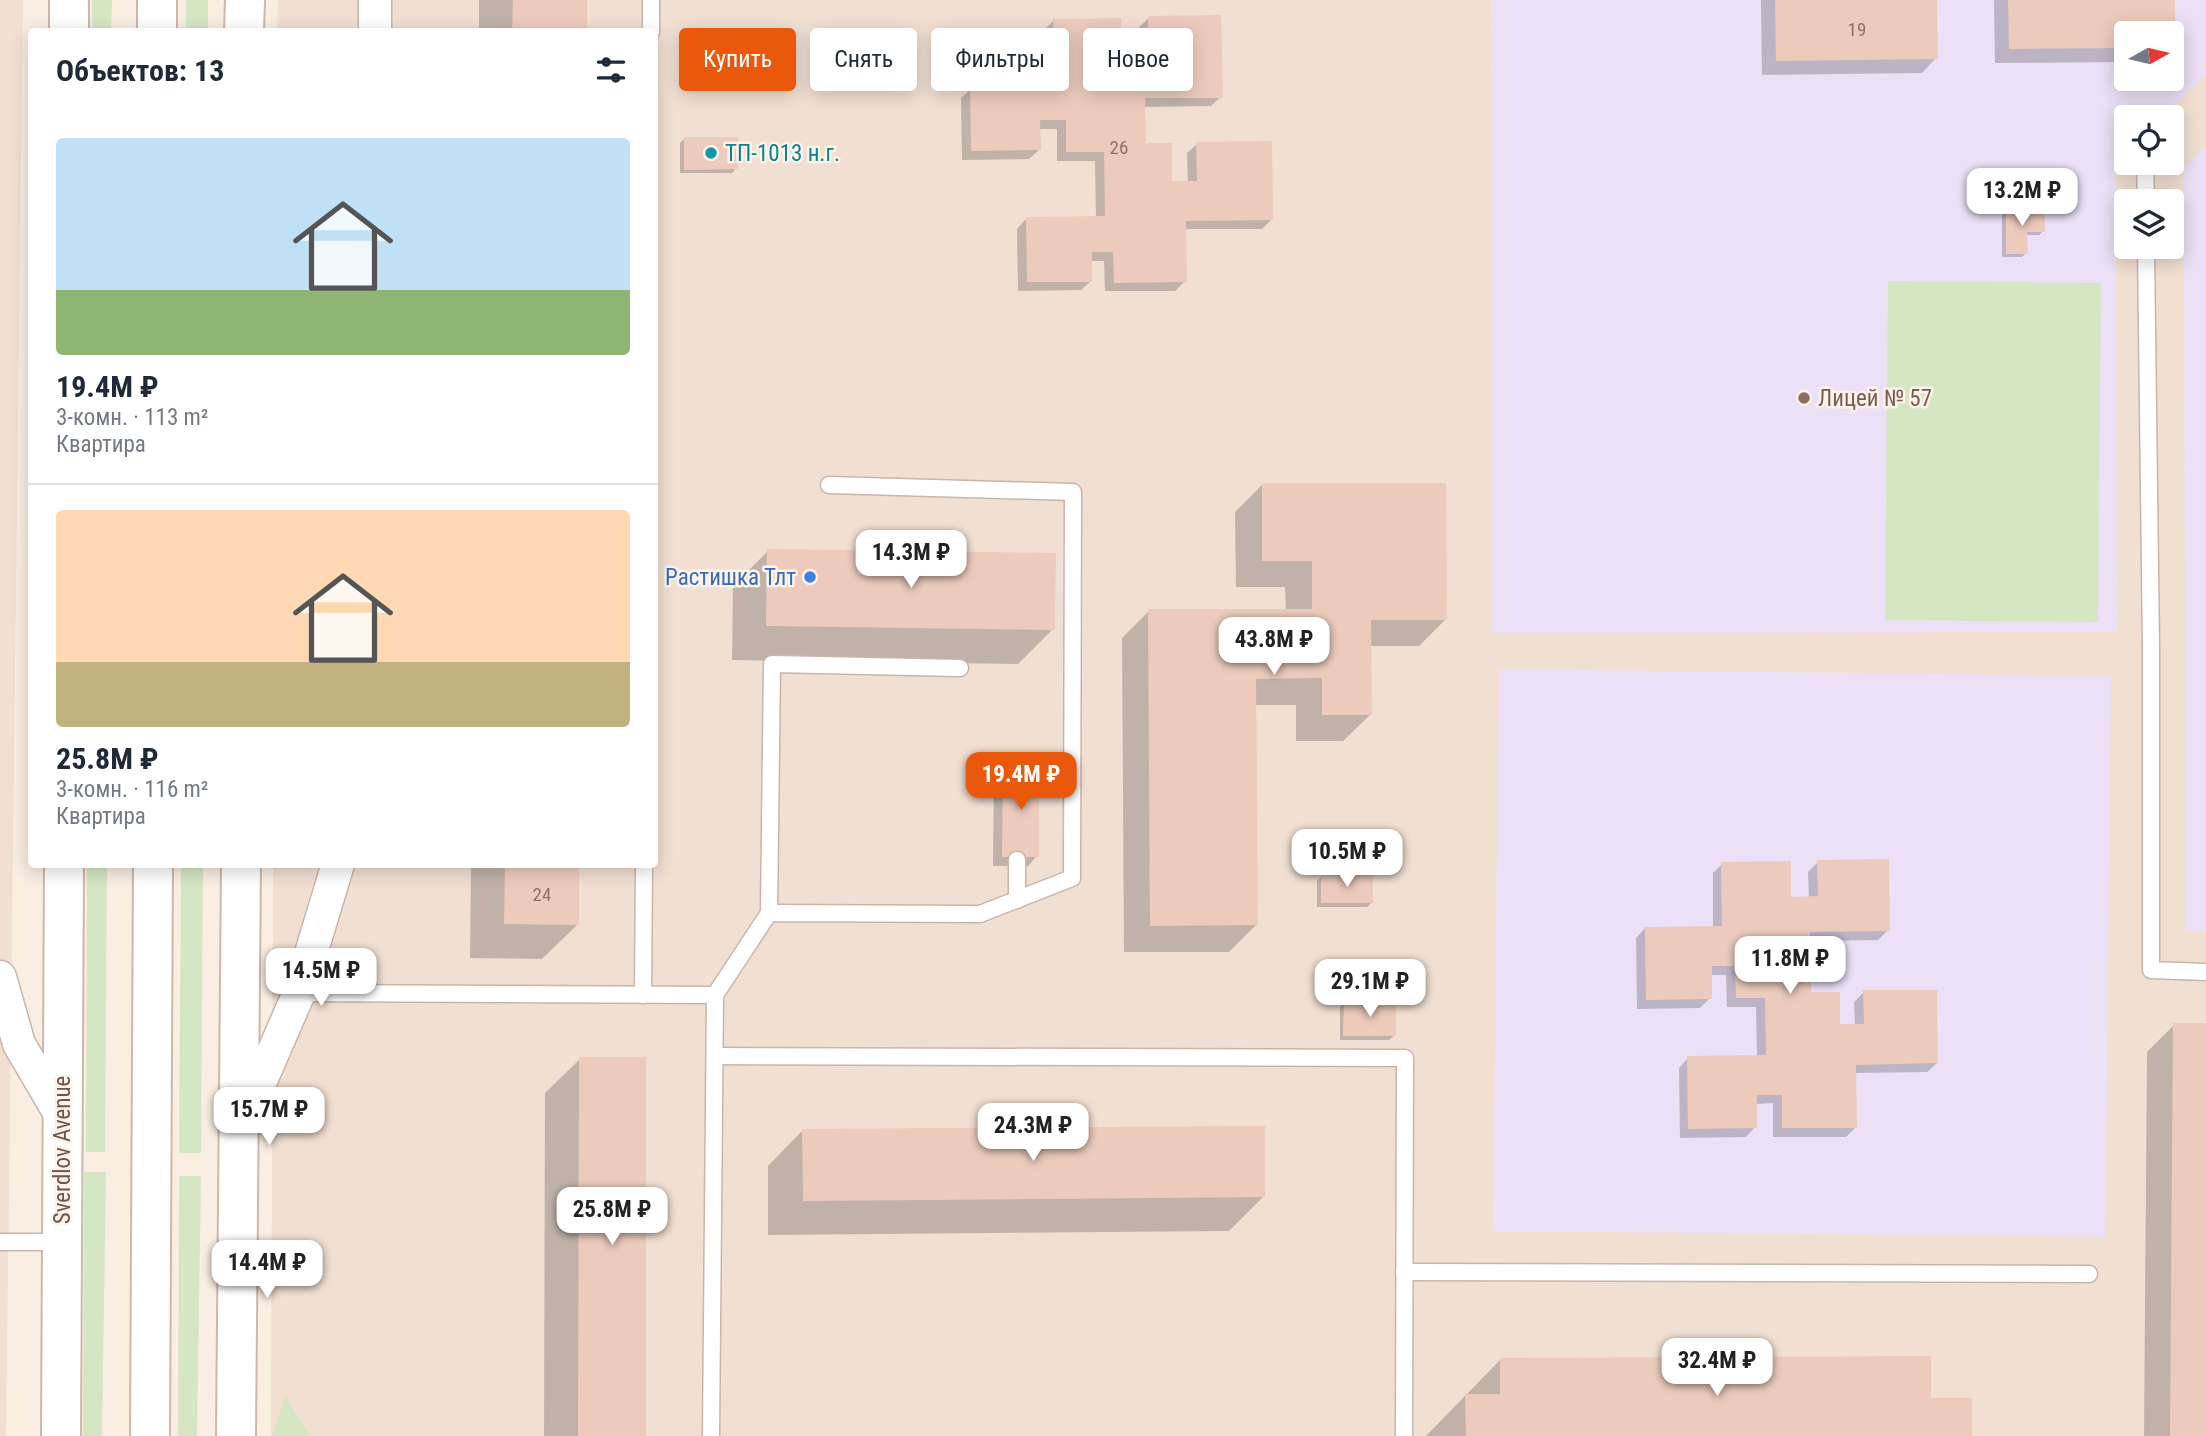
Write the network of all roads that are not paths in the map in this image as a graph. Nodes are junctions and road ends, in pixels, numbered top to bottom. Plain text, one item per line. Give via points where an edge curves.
1 (69, 0) edge
2 (157, 0) edge
3 (244, 0) edge
4 (375, 0) edge
5 (651, 0) edge
6 (69, 28) edge
7 (157, 28) edge
8 (244, 28) edge
9 (375, 28) edge
10 (651, 28) edge
11 (2146, 259) edge
12 (829, 485) dead end
13 (960, 668) dead end
14 (1017, 860) dead end
15 (64, 868) edge
16 (153, 868) edge
17 (241, 868) edge
18 (337, 868) edge
19 (644, 868) edge
20 (1017, 900) junction
21 (769, 913) junction
22 (2206, 972) edge
23 (0, 977) edge
24 (299, 993) junction
25 (643, 995) junction
26 (715, 995) junction
27 (715, 1056) junction
28 (63, 1119) junction
29 (240, 1129) junction
30 (0, 1242) edge
31 (62, 1242) junction
32 (1404, 1272) junction
33 (2089, 1274) dead end
34 (61, 1436) edge
35 (149, 1436) edge
36 (236, 1436) edge
37 (711, 1436) edge
38 (1404, 1436) edge

1 - 6 main road
2 - 7 main road
3 - 8 main road
4 - 9 street
5 - 10 lane
11 - 22 lane via 2151,970
12 - 20 lane via 1073,492 1072,878
13 - 21 lane via 772,664
14 - 20 lane
15 - 28 main road, Sverdlov Avenue
16 - 35 main road
17 - 29 main road
18 - 24 street
19 - 25 lane
20 - 21 lane via 980,914
21 - 26 lane
23 - 28 street via 19,1044
24 - 25 lane
24 - 29 street
25 - 26 lane
26 - 27 lane
27 - 32 lane via 1405,1058
27 - 37 lane
28 - 31 main road, Sverdlov Avenue
29 - 36 main road
30 - 31 lane
31 - 34 main road, Sverdlov Avenue
32 - 33 lane
32 - 38 lane

